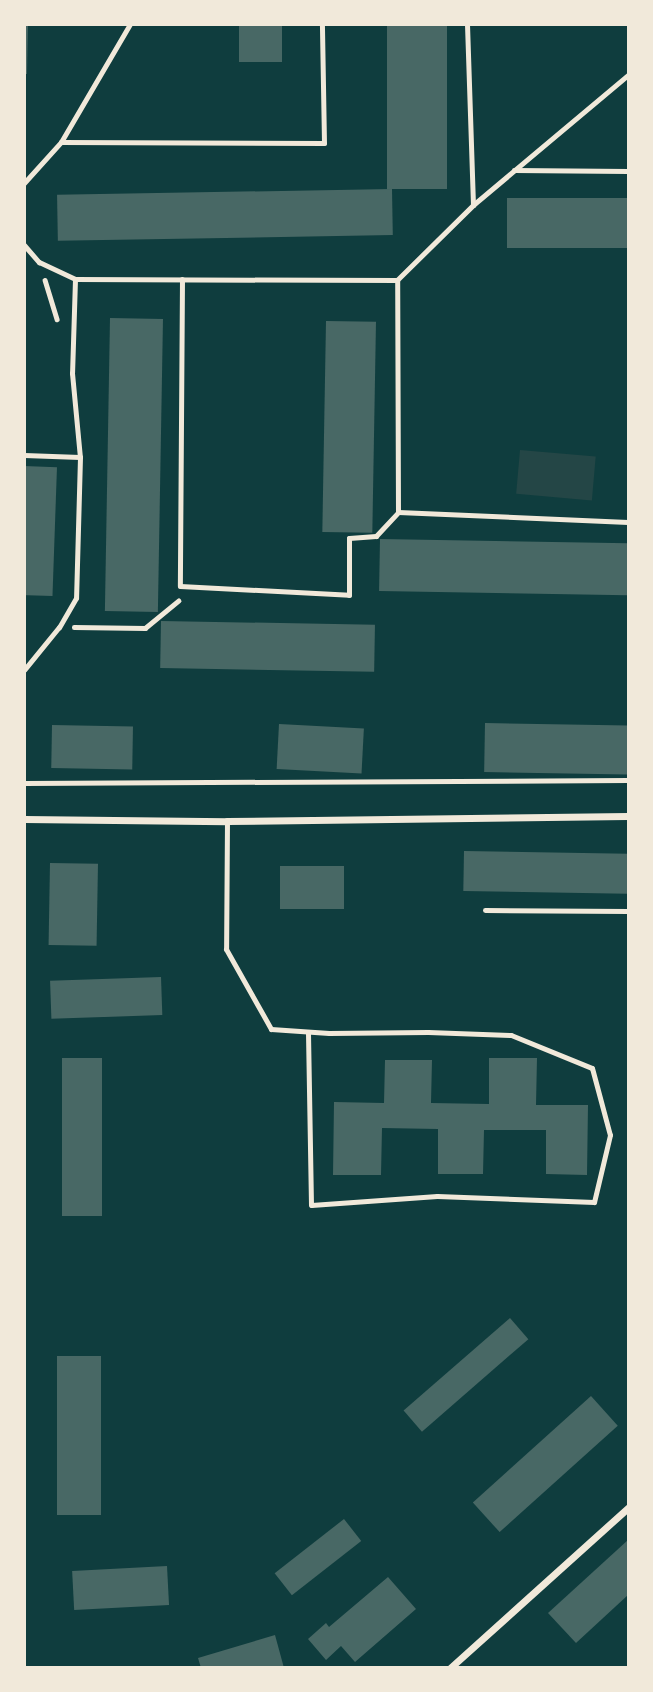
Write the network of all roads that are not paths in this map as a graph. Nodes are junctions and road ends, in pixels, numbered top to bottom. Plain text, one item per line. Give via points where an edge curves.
1 (130, 24) edge
2 (322, 24) edge
3 (467, 24) edge
4 (628, 75) edge
5 (61, 142) junction
6 (514, 170) junction
7 (628, 171) edge
8 (24, 183) edge
9 (473, 205) junction
10 (24, 245) edge
11 (75, 279) junction
12 (182, 279) junction
13 (397, 280) junction
14 (24, 455) edge
15 (80, 457) junction
16 (398, 512) junction
17 (628, 522) edge
18 (24, 670) edge
19 (628, 817) edge
20 (24, 819) edge
21 (227, 821) junction
22 (485, 910) dead end
23 (628, 911) edge
24 (308, 1032) junction
25 (628, 1508) edge
26 (450, 1668) edge

1 - 5 lane
2 - 5 lane via 324,143
3 - 9 lane
4 - 6 lane
5 - 8 lane
6 - 7 lane
6 - 9 lane
9 - 13 lane
10 - 11 lane via 40,262
11 - 12 lane
11 - 15 lane via 72,373
12 - 13 lane
12 - 16 lane via 180,586 349,595 349,538 376,536
13 - 16 lane
14 - 15 lane
15 - 18 lane via 76,598
16 - 17 lane
19 - 21 street
20 - 21 street
21 - 24 lane via 226,949 271,1028
22 - 23 lane
24 - 24 lane via 512,1035 592,1068 610,1135 594,1202 437,1196 310,1205
25 - 26 street

